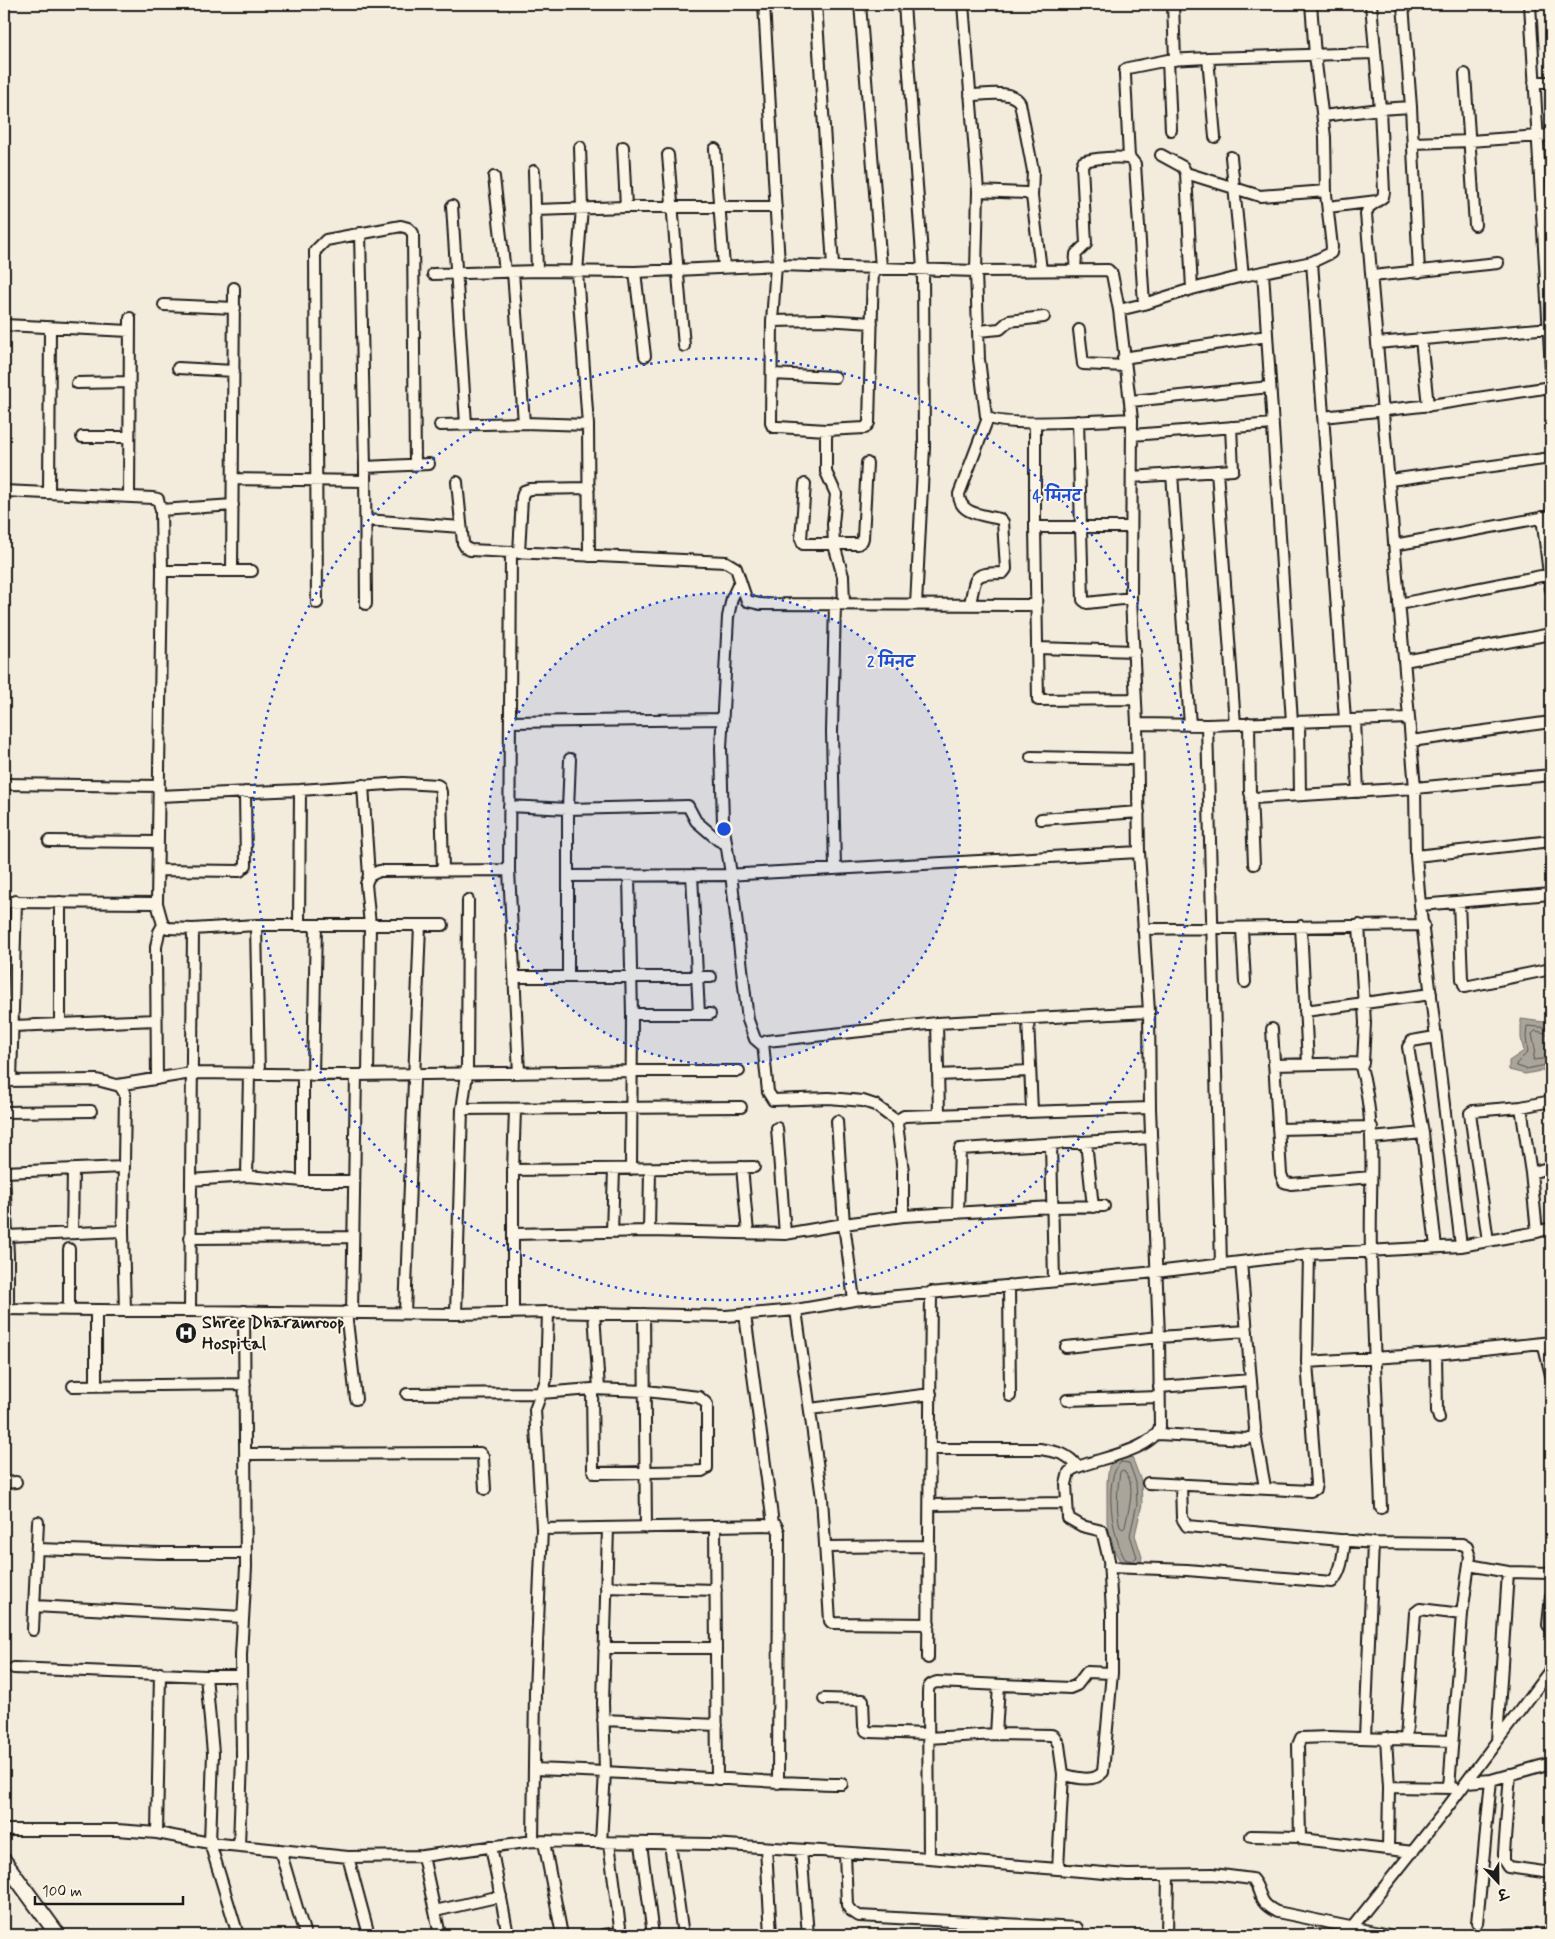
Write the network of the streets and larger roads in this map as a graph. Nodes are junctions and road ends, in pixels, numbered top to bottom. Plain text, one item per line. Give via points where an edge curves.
1 (764, 4) edge
2 (816, 4) edge
3 (860, 4) edge
4 (904, 4) edge
5 (963, 4) edge
6 (1173, 4) edge
7 (1312, 4) edge
8 (1370, 4) edge
9 (1403, 4) edge
10 (1530, 4) edge
11 (1375, 53) junction
12 (1315, 54) junction
13 (1208, 58) junction
14 (1172, 60) junction
15 (1465, 74) dead end
16 (1534, 82) junction
17 (1551, 82) edge
18 (970, 95) junction
19 (1411, 107) junction
20 (1380, 109) junction
21 (1323, 116) junction
22 (1171, 130) dead end
23 (1551, 135) edge
24 (1537, 136) junction
25 (1216, 137) dead end
26 (1470, 141) junction
27 (1413, 143) junction
28 (580, 147) dead end
29 (623, 147) dead end
30 (714, 149) dead end
31 (668, 155) dead end
32 (1161, 155) dead end
33 (1231, 157) dead end
34 (1129, 158) junction
35 (534, 171) dead end
36 (1186, 174) junction
37 (494, 177) dead end
38 (1234, 188) junction
39 (1326, 191) junction
40 (978, 192) junction
41 (1032, 196) junction
42 (1551, 197) edge
43 (1540, 198) junction
44 (1378, 201) junction
45 (452, 206) dead end
46 (626, 207) junction
47 (776, 207) junction
48 (1328, 207) junction
49 (582, 208) junction
50 (672, 208) junction
51 (720, 208) junction
52 (535, 210) junction
53 (1474, 225) dead end
54 (360, 233) junction
55 (1312, 262) junction
56 (1498, 263) dead end
57 (777, 265) junction
58 (833, 266) junction
59 (724, 267) junction
60 (877, 267) junction
61 (923, 269) junction
62 (677, 270) junction
63 (1041, 270) junction
64 (1075, 270) junction
65 (537, 271) junction
66 (976, 271) junction
67 (509, 272) junction
68 (577, 272) junction
69 (635, 272) junction
70 (1263, 272) junction
71 (1419, 272) junction
72 (456, 273) junction
73 (433, 274) dead end
74 (1243, 276) junction
75 (1372, 276) junction
76 (234, 288) dead end
77 (1192, 288) junction
78 (1144, 304) junction
79 (164, 305) dead end
80 (235, 308) junction
81 (1119, 310) junction
82 (1044, 317) dead end
83 (130, 318) dead end
84 (772, 321) junction
85 (872, 322) junction
86 (4, 325) edge
87 (50, 328) junction
88 (1550, 328) edge
89 (1079, 330) dead end
90 (130, 331) junction
91 (978, 331) junction
92 (1267, 336) junction
93 (1421, 339) junction
94 (1378, 343) junction
95 (684, 346) dead end
96 (646, 356) dead end
97 (1124, 362) junction
98 (178, 368) dead end
99 (1551, 369) edge
100 (234, 371) junction
101 (772, 374) junction
102 (835, 377) dead end
103 (129, 382) junction
104 (77, 383) dead end
105 (1270, 387) junction
106 (1551, 387) edge
107 (1131, 401) junction
108 (1428, 406) junction
109 (1383, 410) junction
110 (1323, 417) junction
111 (988, 418) junction
112 (1132, 419) junction
113 (1078, 420) junction
114 (524, 423) junction
115 (1035, 423) junction
116 (466, 424) junction
117 (1273, 424) junction
118 (440, 425) dead end
119 (588, 425) junction
120 (1231, 427) junction
121 (826, 430) junction
122 (1132, 435) junction
123 (82, 437) dead end
124 (129, 437) junction
125 (1551, 458) edge
126 (867, 463) dead end
127 (414, 464) junction
128 (429, 464) dead end
129 (366, 467) junction
130 (1217, 471) junction
131 (1172, 474) junction
132 (1132, 477) junction
133 (233, 479) junction
134 (1390, 480) junction
135 (316, 481) junction
136 (365, 481) junction
137 (457, 482) dead end
138 (805, 484) dead end
139 (589, 488) junction
140 (4, 491) edge
141 (49, 493) junction
142 (129, 497) junction
143 (233, 505) junction
144 (161, 510) junction
145 (1547, 517) edge
146 (366, 520) junction
147 (1131, 526) junction
148 (462, 527) junction
149 (1035, 527) junction
150 (1080, 527) junction
151 (834, 545) junction
152 (1394, 545) junction
153 (515, 552) junction
154 (589, 556) junction
155 (162, 571) junction
156 (232, 571) junction
157 (252, 571) dead end
158 (1550, 574) edge
159 (740, 581) junction
160 (1551, 590) edge
161 (1131, 598) junction
162 (317, 602) dead end
163 (839, 603) junction
164 (366, 604) dead end
165 (970, 604) junction
166 (1399, 604) junction
167 (916, 605) junction
168 (1036, 605) junction
169 (1551, 634) edge
170 (1037, 648) junction
171 (1135, 651) junction
172 (1404, 661) junction
173 (1135, 699) junction
174 (1409, 718) junction
175 (722, 719) junction
176 (1350, 720) junction
177 (510, 722) junction
178 (1296, 722) junction
179 (1551, 722) edge
180 (1137, 724) junction
181 (1190, 724) junction
182 (1235, 724) junction
183 (1250, 724) junction
184 (1207, 725) junction
185 (1411, 741) junction
186 (1031, 757) dead end
187 (570, 759) dead end
188 (1137, 759) junction
189 (1551, 775) edge
190 (4, 784) edge
191 (363, 786) junction
192 (1415, 788) junction
193 (300, 790) junction
194 (159, 791) junction
195 (245, 792) junction
196 (1358, 792) junction
197 (1251, 795) junction
198 (1300, 795) junction
199 (509, 806) junction
200 (568, 809) junction
201 (1139, 812) junction
202 (1042, 819) dead end
203 (49, 841) dead end
204 (1551, 841) edge
205 (158, 842) junction
206 (726, 844) junction
207 (1138, 852) junction
208 (1416, 856) junction
209 (1254, 864) dead end
210 (835, 868) junction
211 (158, 870) junction
212 (443, 870) junction
213 (509, 870) junction
214 (731, 874) junction
215 (692, 875) junction
216 (369, 876) junction
217 (568, 876) junction
218 (630, 876) junction
219 (1551, 894) edge
220 (468, 900) dead end
221 (4, 902) edge
222 (16, 902) junction
223 (60, 902) junction
224 (1459, 902) junction
225 (157, 904) junction
226 (1420, 906) junction
227 (162, 925) junction
228 (256, 925) junction
229 (299, 925) junction
230 (316, 925) junction
231 (370, 925) junction
232 (420, 925) junction
233 (443, 925) dead end
234 (1359, 925) junction
235 (1424, 925) junction
236 (1301, 926) junction
237 (1214, 928) junction
238 (193, 929) junction
239 (1143, 929) junction
240 (1242, 929) junction
241 (1551, 969) edge
242 (514, 977) junction
243 (568, 977) junction
244 (631, 977) junction
245 (697, 977) junction
246 (711, 977) dead end
247 (1245, 982) dead end
248 (1431, 994) junction
249 (1363, 1002) junction
250 (1305, 1011) junction
251 (1149, 1012) junction
252 (632, 1014) junction
253 (699, 1014) junction
254 (710, 1014) dead end
255 (1028, 1018) junction
256 (156, 1020) junction
257 (937, 1023) junction
258 (60, 1024) junction
259 (13, 1026) junction
260 (1272, 1029) dead end
261 (1435, 1037) junction
262 (762, 1045) junction
263 (1360, 1063) junction
264 (1308, 1064) junction
265 (1274, 1065) junction
266 (631, 1071) junction
267 (738, 1071) dead end
268 (1030, 1071) junction
269 (191, 1073) junction
270 (519, 1073) junction
271 (254, 1074) junction
272 (413, 1074) junction
273 (467, 1074) junction
274 (308, 1075) junction
275 (356, 1075) junction
276 (368, 1075) junction
277 (938, 1075) junction
278 (157, 1079) junction
279 (8, 1081) edge
280 (118, 1085) junction
281 (1551, 1101) edge
282 (742, 1107) dead end
283 (1522, 1107) junction
284 (631, 1108) junction
285 (1150, 1108) junction
286 (462, 1109) junction
287 (515, 1109) junction
288 (91, 1111) dead end
289 (4, 1112) edge
290 (1032, 1112) junction
291 (939, 1114) junction
292 (837, 1121) dead end
293 (898, 1122) junction
294 (1372, 1127) junction
295 (777, 1128) dead end
296 (1278, 1129) junction
297 (1423, 1133) junction
298 (1151, 1138) junction
299 (1372, 1138) junction
300 (1086, 1142) junction
301 (1051, 1144) junction
302 (124, 1167) junction
303 (742, 1167) junction
304 (754, 1167) dead end
305 (1551, 1167) edge
306 (614, 1169) junction
307 (631, 1169) junction
308 (650, 1169) junction
309 (73, 1170) junction
310 (513, 1170) junction
311 (4, 1172) edge
312 (1532, 1173) junction
313 (247, 1176) junction
314 (1371, 1177) junction
315 (191, 1180) junction
316 (303, 1181) junction
317 (354, 1181) junction
318 (1104, 1206) dead end
319 (1093, 1207) junction
320 (1052, 1208) junction
321 (958, 1213) junction
322 (903, 1216) junction
323 (844, 1224) junction
324 (1551, 1228) edge
325 (123, 1231) junction
326 (649, 1231) junction
327 (612, 1232) junction
328 (1537, 1232) junction
329 (72, 1233) junction
330 (748, 1233) junction
331 (512, 1234) junction
332 (785, 1234) junction
333 (7, 1236) junction
334 (353, 1237) junction
335 (190, 1238) junction
336 (1488, 1241) junction
337 (1461, 1246) junction
338 (1436, 1247) junction
339 (69, 1249) dead end
340 (1370, 1250) junction
341 (1309, 1254) junction
342 (1241, 1262) junction
343 (1221, 1264) junction
344 (1156, 1272) junction
345 (1054, 1281) junction
346 (1009, 1285) junction
347 (931, 1292) junction
348 (854, 1300) junction
349 (6, 1310) edge
350 (69, 1310) junction
351 (96, 1310) junction
352 (124, 1310) junction
353 (190, 1310) junction
354 (796, 1310) junction
355 (244, 1311) junction
356 (349, 1312) junction
357 (548, 1312) junction
358 (405, 1313) junction
359 (513, 1313) junction
360 (594, 1313) junction
361 (456, 1314) junction
362 (644, 1314) junction
363 (745, 1315) junction
364 (1247, 1331) junction
365 (1159, 1337) junction
366 (1547, 1342) edge
367 (1066, 1346) dead end
368 (1436, 1354) junction
369 (1375, 1358) junction
370 (1307, 1362) junction
371 (1551, 1375) edge
372 (1251, 1380) junction
373 (245, 1384) junction
374 (73, 1386) dead end
375 (96, 1386) junction
376 (595, 1389) junction
377 (646, 1390) junction
378 (1159, 1392) junction
379 (541, 1393) junction
380 (407, 1394) dead end
381 (930, 1394) junction
382 (1010, 1396) dead end
383 (356, 1398) dead end
384 (1067, 1400) dead end
385 (810, 1409) junction
386 (1439, 1418) dead end
387 (1255, 1433) junction
388 (1158, 1434) junction
389 (930, 1449) junction
390 (246, 1454) junction
391 (1078, 1467) junction
392 (646, 1473) junction
393 (4, 1482) edge
394 (16, 1482) dead end
395 (1148, 1483) dead end
396 (1181, 1484) junction
397 (485, 1488) dead end
398 (1265, 1488) junction
399 (1066, 1503) junction
400 (930, 1505) junction
401 (1381, 1508) dead end
402 (38, 1522) dead end
403 (774, 1524) junction
404 (716, 1526) junction
405 (608, 1528) junction
406 (646, 1528) junction
407 (542, 1529) junction
408 (1345, 1540) junction
409 (1373, 1543) junction
410 (928, 1546) junction
411 (825, 1547) junction
412 (37, 1549) junction
413 (246, 1553) junction
414 (1469, 1565) junction
415 (1109, 1566) junction
416 (1508, 1572) junction
417 (1551, 1573) edge
418 (606, 1587) junction
419 (716, 1590) junction
420 (1551, 1596) edge
421 (34, 1606) junction
422 (1462, 1614) junction
423 (243, 1617) junction
424 (929, 1624) junction
425 (1548, 1625) dead end
426 (33, 1630) dead end
427 (604, 1648) junction
428 (716, 1648) junction
429 (928, 1658) dead end
430 (14, 1668) dead end
431 (1551, 1669) edge
432 (160, 1673) junction
433 (1112, 1673) junction
434 (206, 1676) junction
435 (241, 1676) junction
436 (999, 1685) junction
437 (824, 1699) dead end
438 (603, 1720) junction
439 (716, 1725) junction
440 (996, 1734) junction
441 (928, 1736) junction
442 (1365, 1738) junction
443 (1386, 1738) junction
444 (1406, 1739) junction
445 (1452, 1741) junction
446 (1497, 1742) junction
447 (1551, 1763) edge
448 (534, 1769) junction
449 (605, 1771) junction
450 (1063, 1774) junction
451 (1510, 1774) junction
452 (717, 1779) junction
453 (1491, 1780) junction
454 (778, 1783) junction
455 (842, 1784) dead end
456 (1464, 1785) junction
457 (1389, 1787) junction
458 (1449, 1788) junction
459 (4, 1830) edge
460 (157, 1833) junction
461 (1251, 1836) dead end
462 (1300, 1837) junction
463 (538, 1841) junction
464 (210, 1843) junction
465 (605, 1843) junction
466 (641, 1844) junction
467 (670, 1844) junction
468 (239, 1846) junction
469 (491, 1846) junction
470 (766, 1848) junction
471 (1388, 1849) junction
472 (280, 1850) junction
473 (801, 1850) junction
474 (1412, 1852) junction
475 (845, 1853) junction
476 (423, 1856) junction
477 (348, 1857) junction
478 (929, 1858) junction
479 (4, 1861) edge
480 (1058, 1868) junction
481 (1551, 1873) edge
482 (1168, 1874) junction
483 (501, 1896) junction
484 (435, 1911) junction
485 (1477, 1923) dead end
486 (1077, 1928) dead end
487 (1349, 1932) edge
488 (621, 1934) edge
489 (1551, 1934) edge
490 (58, 1935) edge
491 (238, 1935) edge
492 (305, 1935) edge
493 (369, 1935) edge
494 (440, 1935) edge
495 (508, 1935) edge
496 (562, 1935) edge
497 (603, 1935) edge
498 (653, 1935) edge
499 (683, 1935) edge
500 (771, 1935) edge
501 (808, 1935) edge
502 (1167, 1935) edge
503 (1384, 1935) edge
504 (1505, 1935) edge
505 (1516, 1935) edge

1 - 47 street
2 - 58 street
3 - 60 street
4 - 61 street
5 - 18 street
6 - 14 street
7 - 12 street
8 - 11 street
9 - 19 street
10 - 16 street
11 - 12 street
11 - 20 street
12 - 13 street
12 - 21 street
13 - 14 street
13 - 25 street
14 - 22 street
14 - 34 street via 1135,65 1125,70
15 - 26 street
16 - 17 street
16 - 24 street
18 - 40 street
18 - 41 street via 1008,95 1017,99 1033,171
19 - 20 street
19 - 27 street
20 - 21 street
20 - 44 street via 1384,192
21 - 39 street
23 - 24 street
24 - 26 street
24 - 43 street
26 - 27 street
26 - 53 street
27 - 71 street
28 - 49 street
29 - 46 street
30 - 51 street
31 - 50 street
32 - 36 street via 1183,167
33 - 38 street
34 - 64 street via 1083,162 1086,244 1076,254
34 - 78 street via 1135,164
35 - 52 street
36 - 38 street
36 - 77 street
37 - 67 street
38 - 39 street via 1260,196
38 - 74 street
39 - 48 street
40 - 41 street via 1026,193
40 - 66 street
41 - 63 street
42 - 43 street
43 - 88 street
44 - 48 street
44 - 75 street via 1369,207 1366,214
45 - 72 street
46 - 49 street
46 - 50 street
47 - 51 street
47 - 57 street
48 - 55 street via 1332,250 1328,256
49 - 52 street
49 - 68 street
50 - 51 street
50 - 62 street
51 - 59 street
52 - 65 street
54 - 127 street via 401,226 413,234
54 - 129 street
54 - 135 street via 326,240 315,251
55 - 70 street
55 - 110 street
56 - 71 street
57 - 58 street
57 - 59 street
57 - 84 street
58 - 60 street
59 - 62 street
60 - 61 street
60 - 85 street
61 - 66 street
61 - 167 street via 924,448
62 - 69 street
62 - 95 street
63 - 64 street
63 - 66 street
64 - 81 street via 1111,271
65 - 67 street
65 - 68 street
66 - 91 street
67 - 72 street
67 - 114 street
68 - 69 street
68 - 119 street
69 - 96 street
70 - 74 street
70 - 92 street
71 - 75 street
72 - 73 street
72 - 116 street
74 - 77 street
75 - 94 street
76 - 80 street
77 - 78 street
78 - 81 street
79 - 80 street
80 - 100 street
81 - 97 street
82 - 91 street via 1009,321 1000,329
83 - 90 street
84 - 85 street
84 - 101 street
85 - 121 street via 869,423 865,428
86 - 87 street
87 - 90 street
87 - 141 street
88 - 93 street
88 - 99 street
89 - 97 street via 1083,364
90 - 103 street
91 - 111 street
92 - 97 street
92 - 105 street
93 - 94 street
93 - 108 street
94 - 109 street
97 - 107 street
98 - 100 street
100 - 133 street
101 - 102 street
101 - 121 street via 771,426
103 - 104 street
103 - 124 street
105 - 107 street
105 - 117 street
106 - 108 street
107 - 112 street
108 - 109 street
109 - 110 street
109 - 134 street
110 - 176 street
111 - 115 street via 997,422
111 - 165 street via 959,499 967,511 1004,522 1006,568 1003,572 979,575
112 - 113 street
112 - 122 street
113 - 115 street
113 - 150 street
114 - 116 street
114 - 119 street
115 - 149 street
116 - 118 street
117 - 120 street
117 - 178 street
119 - 139 street
120 - 122 street
120 - 130 street via 1234,470
121 - 151 street via 826,472 836,494
122 - 132 street
123 - 124 street
124 - 142 street
125 - 134 street
126 - 151 street via 862,541
127 - 128 street
127 - 129 street
129 - 136 street
130 - 131 street
130 - 182 street
131 - 132 street
131 - 181 street
132 - 147 street
133 - 135 street
133 - 143 street
134 - 152 street
135 - 136 street
135 - 162 street
136 - 146 street
137 - 148 street
138 - 151 street via 802,542
139 - 153 street via 524,491
139 - 154 street
140 - 141 street
141 - 142 street
142 - 144 street via 158,499
143 - 144 street
143 - 156 street
144 - 155 street
145 - 152 street
145 - 158 street
146 - 148 street
146 - 164 street
147 - 150 street
147 - 161 street
148 - 153 street via 463,543 470,550
149 - 150 street
149 - 168 street
150 - 161 street via 1083,600 1086,603
151 - 163 street via 843,576
152 - 166 street
153 - 154 street
153 - 177 street
154 - 159 street via 726,562 736,568
155 - 156 street
155 - 194 street
156 - 157 street
158 - 160 street
158 - 166 street
159 - 163 street via 748,601 753,603
159 - 175 street via 728,617
161 - 171 street
163 - 167 street
163 - 210 street via 832,732
165 - 167 street
165 - 168 street
166 - 172 street
168 - 170 street
169 - 172 street
170 - 171 street
170 - 173 street via 1038,700
171 - 173 street
172 - 174 street
173 - 180 street
174 - 176 street
174 - 185 street
175 - 177 street
175 - 206 street
176 - 178 street
176 - 196 street
177 - 199 street
178 - 183 street
178 - 198 street
179 - 185 street
180 - 181 street
180 - 188 street
181 - 184 street
182 - 183 street
182 - 184 street
183 - 197 street
184 - 237 street
185 - 192 street
186 - 188 street
187 - 200 street
188 - 201 street
189 - 192 street
190 - 194 street
191 - 193 street
191 - 212 street via 439,786
191 - 216 street
192 - 196 street
192 - 208 street
193 - 195 street
193 - 229 street
194 - 195 street
194 - 205 street
195 - 211 street via 244,869
196 - 198 street
197 - 198 street via 1256,798
197 - 209 street
199 - 200 street
199 - 213 street
200 - 206 street via 688,806 696,821
200 - 217 street
201 - 202 street
201 - 207 street
203 - 205 street
204 - 208 street
205 - 211 street
206 - 214 street
207 - 210 street
207 - 239 street
208 - 226 street
210 - 214 street
211 - 225 street
212 - 213 street
212 - 216 street via 379,872
213 - 242 street
214 - 215 street
214 - 262 street via 748,1020 755,1039
215 - 218 street
215 - 245 street
216 - 231 street via 366,884
217 - 218 street
217 - 243 street
218 - 244 street
219 - 224 street
220 - 273 street
221 - 222 street
222 - 223 street
222 - 259 street
223 - 225 street
223 - 258 street
224 - 226 street
224 - 241 street via 1465,987
225 - 227 street
226 - 235 street
227 - 238 street
227 - 256 street via 156,947
228 - 229 street
228 - 238 street
228 - 271 street
229 - 230 street
230 - 231 street
230 - 274 street
231 - 232 street
231 - 276 street
232 - 233 street
232 - 272 street
234 - 235 street
234 - 236 street
234 - 249 street
235 - 248 street
236 - 240 street
236 - 250 street
237 - 239 street
237 - 240 street
237 - 343 street
238 - 269 street
239 - 251 street
240 - 247 street
242 - 243 street
242 - 270 street
243 - 244 street
244 - 245 street
244 - 252 street
245 - 246 street
245 - 253 street
248 - 249 street
248 - 261 street
249 - 250 street
249 - 263 street via 1365,1058
250 - 264 street
251 - 255 street
251 - 285 street
252 - 253 street
252 - 266 street
253 - 254 street
255 - 257 street
255 - 268 street
256 - 258 street
256 - 278 street
257 - 262 street via 767,1041
257 - 277 street
258 - 259 street
259 - 279 street
260 - 265 street
261 - 297 street via 1409,1044
261 - 337 street
262 - 293 street via 768,1092 773,1100 829,1098 863,1101
263 - 264 street
263 - 294 street
264 - 265 street
265 - 296 street
266 - 267 street
266 - 270 street
266 - 284 street
268 - 277 street
268 - 290 street
269 - 271 street
269 - 278 street
269 - 315 street
270 - 273 street
271 - 274 street
271 - 313 street
272 - 273 street
272 - 276 street
272 - 358 street
273 - 286 street
274 - 275 street
274 - 316 street
275 - 276 street
275 - 317 street
277 - 291 street
278 - 280 street
279 - 280 street via 98,1080
280 - 302 street via 126,1098
281 - 283 street
282 - 284 street
283 - 312 street
283 - 336 street via 1470,1113
284 - 287 street
284 - 307 street
285 - 290 street
285 - 298 street
286 - 287 street
286 - 361 street
287 - 310 street
288 - 289 street
290 - 291 street
291 - 293 street via 904,1116
292 - 323 street
293 - 322 street
294 - 296 street
294 - 299 street
295 - 332 street
296 - 314 street via 1284,1182
297 - 299 street
297 - 338 street
298 - 300 street
298 - 344 street
299 - 314 street
300 - 301 street
300 - 319 street
301 - 320 street
301 - 321 street via 960,1149
302 - 309 street
302 - 325 street
303 - 304 street
303 - 308 street
303 - 330 street
305 - 312 street
306 - 307 street
306 - 310 street
306 - 327 street
307 - 308 street
308 - 326 street
309 - 311 street
309 - 329 street
310 - 331 street
311 - 333 street
312 - 328 street
313 - 315 street
313 - 316 street
314 - 340 street
315 - 335 street
316 - 317 street
317 - 334 street
318 - 319 street
319 - 320 street
320 - 321 street
320 - 345 street
321 - 322 street
322 - 323 street
323 - 332 street
323 - 348 street
324 - 328 street
325 - 329 street
325 - 352 street
326 - 327 street
326 - 330 street
327 - 331 street
328 - 336 street
329 - 333 street
330 - 332 street
331 - 359 street
333 - 349 street
334 - 335 street
334 - 356 street
335 - 353 street
336 - 337 street
337 - 338 street
338 - 340 street
339 - 350 street
340 - 341 street
340 - 369 street
341 - 342 street
341 - 370 street
342 - 343 street
342 - 364 street
343 - 344 street
344 - 345 street
344 - 365 street
345 - 346 street
346 - 347 street
346 - 382 street
347 - 348 street
347 - 381 street
348 - 354 street
349 - 350 street
350 - 351 street
351 - 352 street
351 - 375 street
352 - 353 street
353 - 355 street
354 - 363 street
354 - 385 street
355 - 356 street
355 - 373 street
356 - 358 street
356 - 383 street
357 - 359 street
357 - 360 street
357 - 379 street via 546,1380
358 - 361 street
359 - 361 street
360 - 362 street
360 - 376 street
362 - 363 street
362 - 377 street
363 - 403 street
364 - 365 street
364 - 372 street
365 - 367 street
365 - 378 street
366 - 368 street
366 - 371 street
368 - 369 street
368 - 386 street
369 - 370 street
369 - 401 street
370 - 398 street via 1315,1489
372 - 378 street
372 - 387 street
373 - 375 street
373 - 390 street
374 - 375 street
376 - 377 street
376 - 379 street
376 - 392 street via 594,1472
377 - 392 street
377 - 392 street via 700,1397 705,1401 708,1465 702,1472
378 - 384 street
378 - 388 street
379 - 380 street
379 - 407 street via 535,1410
381 - 385 street
381 - 389 street
385 - 411 street
387 - 388 street via 1246,1439
387 - 398 street
388 - 391 street via 1137,1447
389 - 391 street via 1040,1449 1070,1457
389 - 400 street
390 - 397 street via 480,1453
390 - 413 street
391 - 399 street via 1069,1472
392 - 406 street
393 - 394 street
395 - 396 street
396 - 398 street
396 - 408 street via 1182,1518 1187,1526
399 - 400 street
399 - 415 street via 1066,1514 1071,1522 1099,1529 1104,1534
400 - 410 street
402 - 412 street
403 - 404 street
403 - 454 street via 779,1532
404 - 406 street
404 - 419 street
405 - 406 street
405 - 407 street
405 - 418 street
407 - 448 street
408 - 409 street
408 - 415 street via 1341,1566 1332,1582
409 - 414 street via 1462,1544 1469,1552
409 - 442 street
410 - 411 street
410 - 424 street
411 - 424 street via 832,1623
412 - 413 street via 160,1554
412 - 421 street
413 - 423 street
414 - 416 street
414 - 422 street
415 - 433 street
416 - 417 street
416 - 446 street
418 - 419 street
418 - 427 street
419 - 428 street
420 - 425 street
421 - 423 street
421 - 426 street
422 - 444 street via 1420,1609 1415,1613
422 - 445 street
423 - 435 street
424 - 429 street
427 - 428 street
427 - 438 street
428 - 439 street
430 - 432 street
431 - 446 street
432 - 434 street
432 - 460 street
433 - 436 street via 1087,1672 1077,1685 1070,1688
433 - 450 street via 1103,1772 1093,1779
434 - 435 street
434 - 464 street via 213,1752
435 - 468 street
436 - 440 street
436 - 441 street via 931,1684 928,1687
437 - 441 street via 863,1700 866,1731
438 - 439 street
438 - 449 street
439 - 452 street
440 - 441 street
440 - 450 street via 1054,1736 1059,1745
441 - 478 street
442 - 443 street
442 - 462 street via 1305,1737 1299,1740
443 - 444 street
443 - 457 street
444 - 445 street
445 - 458 street
446 - 456 street
447 - 451 street
448 - 449 street
448 - 463 street
449 - 452 street
449 - 465 street
450 - 480 street
451 - 453 street
451 - 481 street via 1505,1865
452 - 454 street
453 - 456 street
453 - 485 street
454 - 455 street
456 - 458 street
456 - 474 street
457 - 458 street
457 - 471 street
459 - 460 street
460 - 464 street
461 - 462 street
462 - 471 street
463 - 465 street
463 - 469 street
463 - 496 street
464 - 468 street
464 - 491 street
465 - 466 street
465 - 488 street
466 - 467 street
466 - 498 street
467 - 470 street
467 - 499 street
468 - 472 street
469 - 476 street
469 - 483 street
470 - 473 street
470 - 500 street
471 - 474 street
472 - 477 street
472 - 492 street
473 - 475 street
473 - 501 street
474 - 487 street
475 - 478 street
475 - 486 street via 847,1905 859,1916
476 - 477 street
476 - 484 street
477 - 493 street
478 - 480 street
479 - 490 street
480 - 482 street via 1127,1875
482 - 487 street via 1213,1874 1252,1879 1262,1902 1269,1908 1330,1922
482 - 502 street
483 - 484 street
483 - 495 street
484 - 494 street
487 - 503 street
488 - 497 street
489 - 505 street
504 - 505 street

